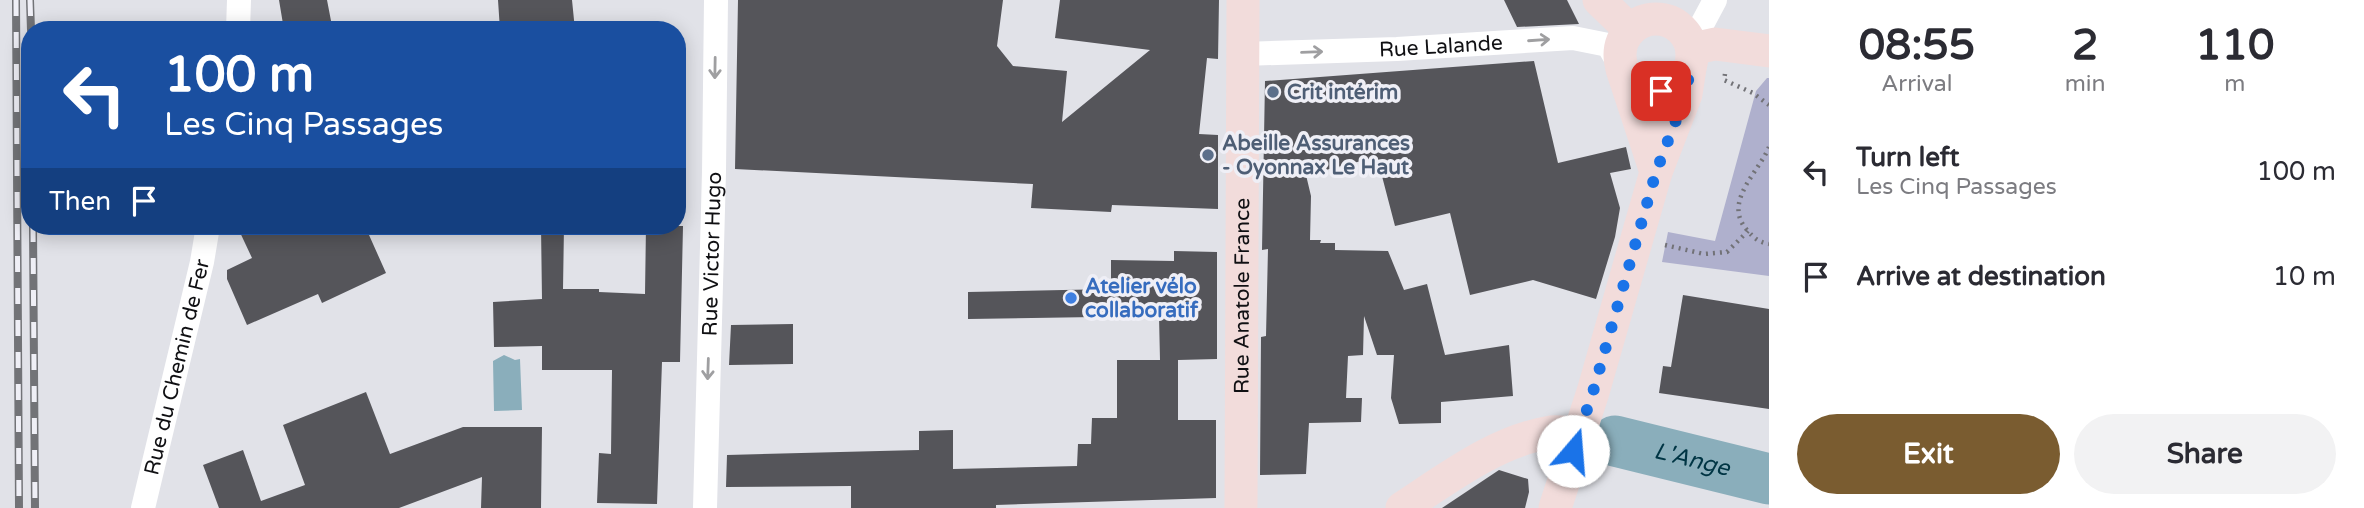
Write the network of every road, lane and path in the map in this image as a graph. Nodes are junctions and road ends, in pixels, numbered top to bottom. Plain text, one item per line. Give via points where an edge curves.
1 (239, 0) edge
2 (716, 0) edge
3 (1243, 0) edge
4 (1715, 0) edge
5 (1601, 3) edge
6 (238, 21) edge
7 (1630, 30) junction
8 (1584, 41) junction
9 (1769, 51) edge
10 (1243, 54) junction
11 (1691, 54) junction
12 (1622, 69) junction
13 (1769, 147) edge
14 (1767, 157) edge
15 (1656, 172) junction
16 (1748, 231) junction
17 (206, 235) edge
18 (1637, 239) junction
19 (1769, 244) edge
20 (1578, 433) junction
21 (143, 508) edge
22 (705, 508) edge
23 (1241, 508) edge
24 (1402, 508) edge
25 (1555, 508) edge

1 - 6 street
2 -> 22 street, Rue Victor Hugo
3 - 10 main road, Rue Anatole France
4 - 11 street
5 - 7 main road
5 - 8 street via 1597,25
7 - 11 main road via 1646,20 1665,19 1682,29
7 - 12 main road via 1619,52
10 -> 8 street, Rue Lalande
8 - 12 street, Rue Lalande via 1608,46
9 - 11 main road via 1715,44
10 - 23 main road, Rue Anatole France
11 - 12 main road via 1679,83 1671,88 1652,91 1634,84
11 - 15 main road via 1686,94
12 - 15 main road
13 - 14 path
14 - 16 path via 1745,184 1739,201 1741,223
15 - 18 main road
16 - 18 path via 1727,252 1704,254
16 - 19 path
17 - 21 street, Rue du Chemin de Fer
18 - 20 main road
20 - 24 main road via 1555,432 1510,445 1477,460
20 - 25 main road

